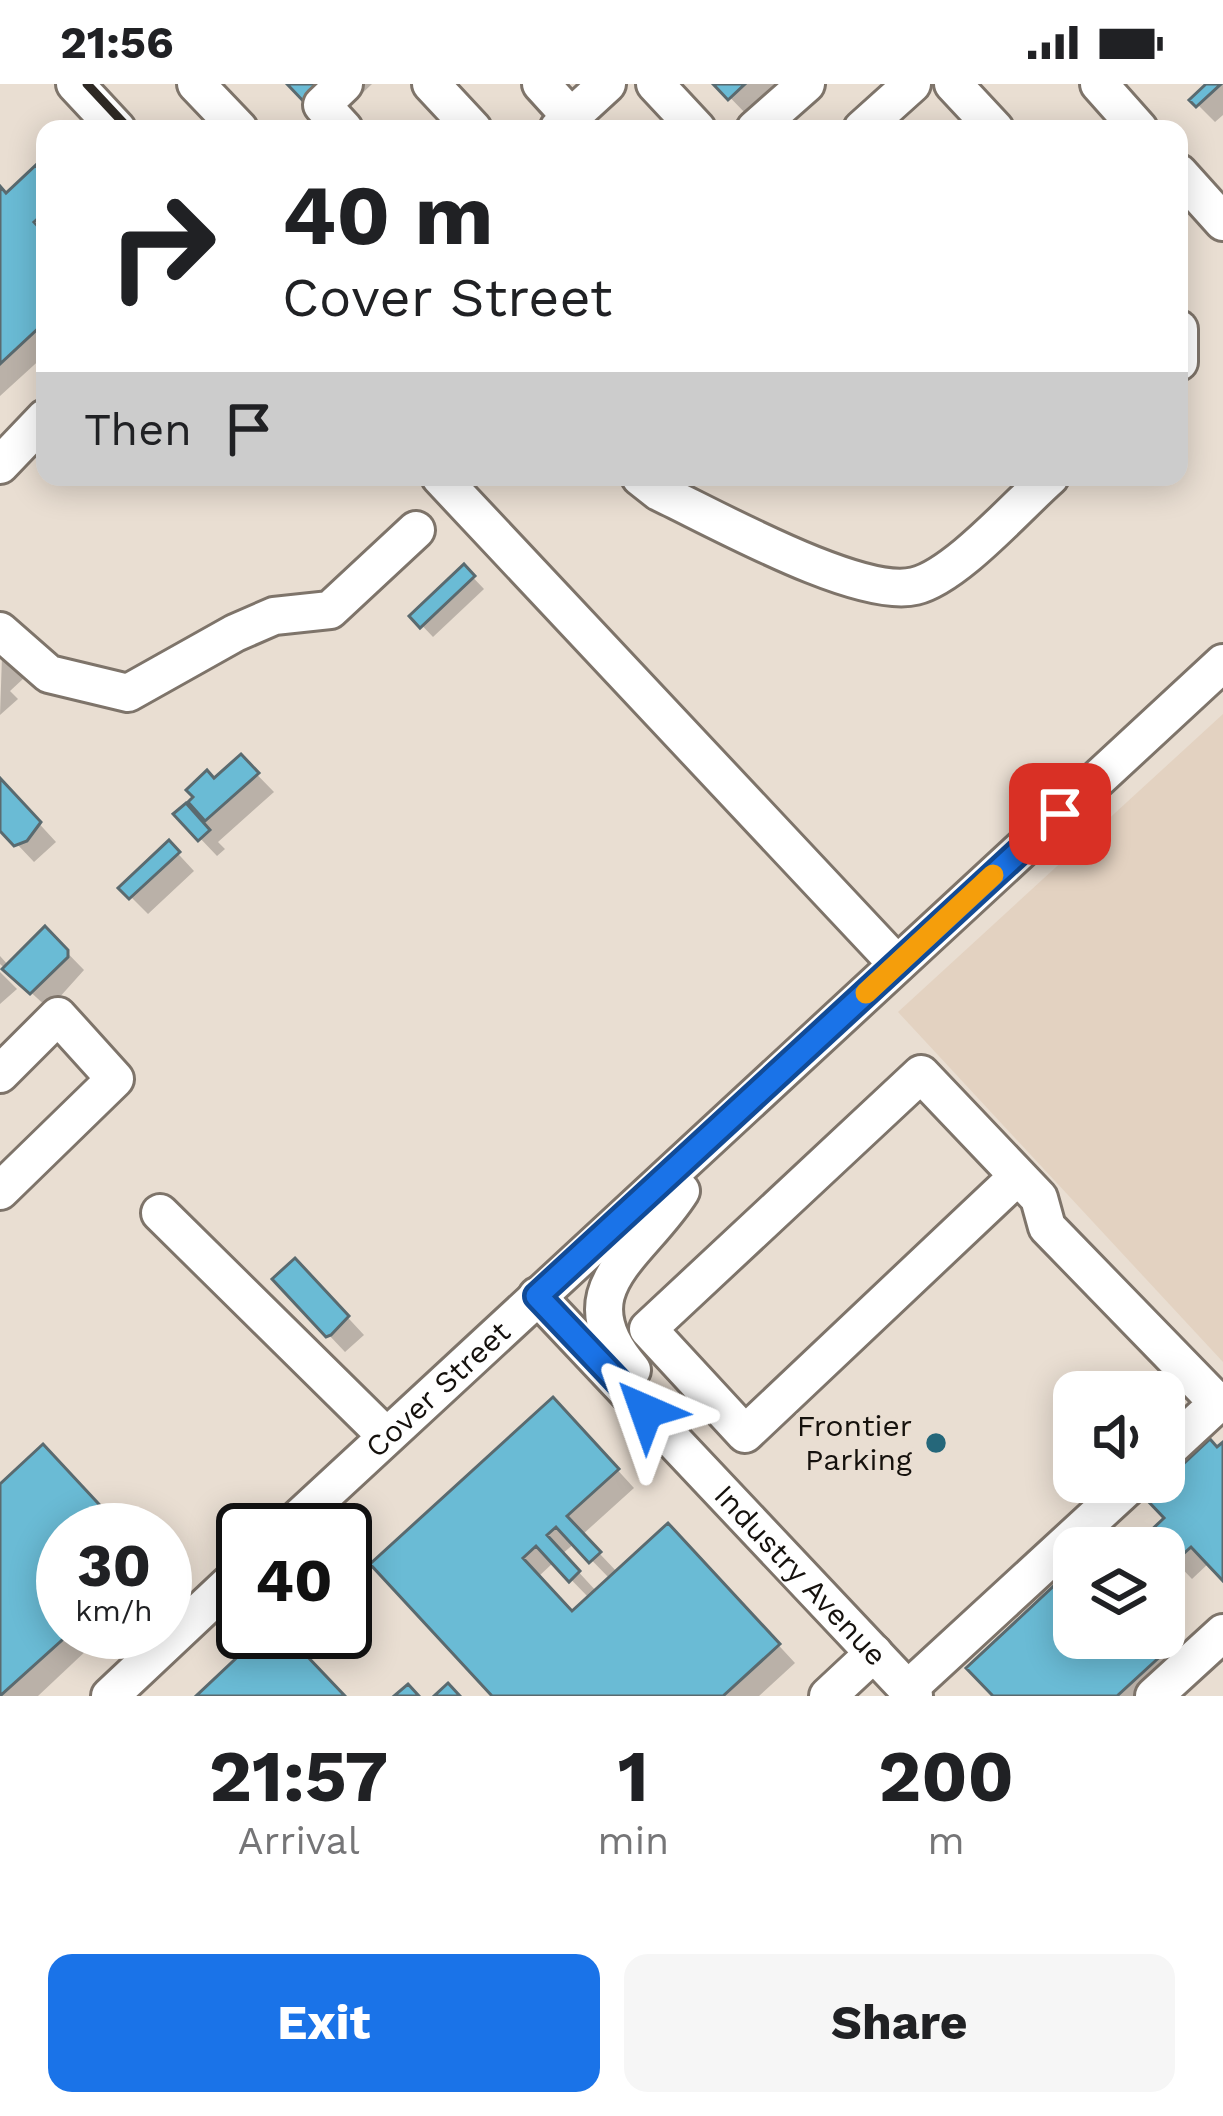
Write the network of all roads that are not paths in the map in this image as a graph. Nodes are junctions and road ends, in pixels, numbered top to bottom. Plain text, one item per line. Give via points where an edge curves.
1 (75, 84) edge
2 (196, 84) edge
3 (344, 84) edge
4 (431, 84) edge
5 (541, 84) edge
6 (607, 84) edge
7 (655, 84) edge
8 (806, 84) edge
9 (912, 84) edge
10 (953, 84) edge
11 (1099, 84) edge
12 (109, 120) edge
13 (230, 120) edge
14 (336, 120) edge
15 (465, 120) edge
16 (562, 120) edge
17 (567, 120) edge
18 (689, 120) edge
19 (765, 120) edge
20 (872, 120) edge
21 (987, 120) edge
22 (1131, 120) edge
23 (1188, 183) edge
24 (1223, 222) edge
25 (36, 427) edge
26 (0, 465) edge
27 (448, 486) edge
28 (651, 486) edge
29 (1040, 486) edge
30 (416, 530) dead end
31 (0, 631) edge
32 (1223, 663) edge
33 (897, 964) junction
34 (0, 1074) edge
35 (718, 1132) junction
36 (1018, 1176) junction
37 (0, 1191) edge
38 (160, 1214) dead end
39 (537, 1296) junction
40 (1185, 1434) edge
41 (386, 1436) junction
42 (703, 1472) junction
43 (315, 1503) edge
44 (1110, 1503) edge
45 (216, 1596) edge
46 (1223, 1634) edge
47 (874, 1653) junction
48 (911, 1693) edge
49 (110, 1696) edge
50 (828, 1696) edge
51 (1154, 1696) edge

1 - 12 street
2 - 13 street
3 - 14 street via 322,105
4 - 15 street
5 - 16 street
6 - 17 street
7 - 18 street
8 - 19 street
9 - 20 street
10 - 21 street
11 - 22 street
23 - 24 street
25 - 26 street
27 - 33 street
28 - 29 street via 861,585 913,587 940,574
30 - 31 street via 331,610 254,625 128,693 49,674
32 - 33 street, Cover Street
33 - 35 street, Cover Street
34 - 37 street via 58,1016 115,1079
35 - 39 street, Cover Street
35 - 42 street via 676,1200 611,1278 602,1310 610,1344 680,1430
36 - 36 street via 921,1074 648,1328 746,1434
36 - 40 street via 1039,1198 1047,1227 1219,1402
38 - 41 street
39 - 41 street, Cover Street
39 - 42 street, Industry Avenue
41 - 43 street, Cover Street
42 - 47 street, Industry Avenue
44 - 48 street
45 - 49 street
46 - 51 street
47 - 48 street, Industry Avenue
47 - 50 street

